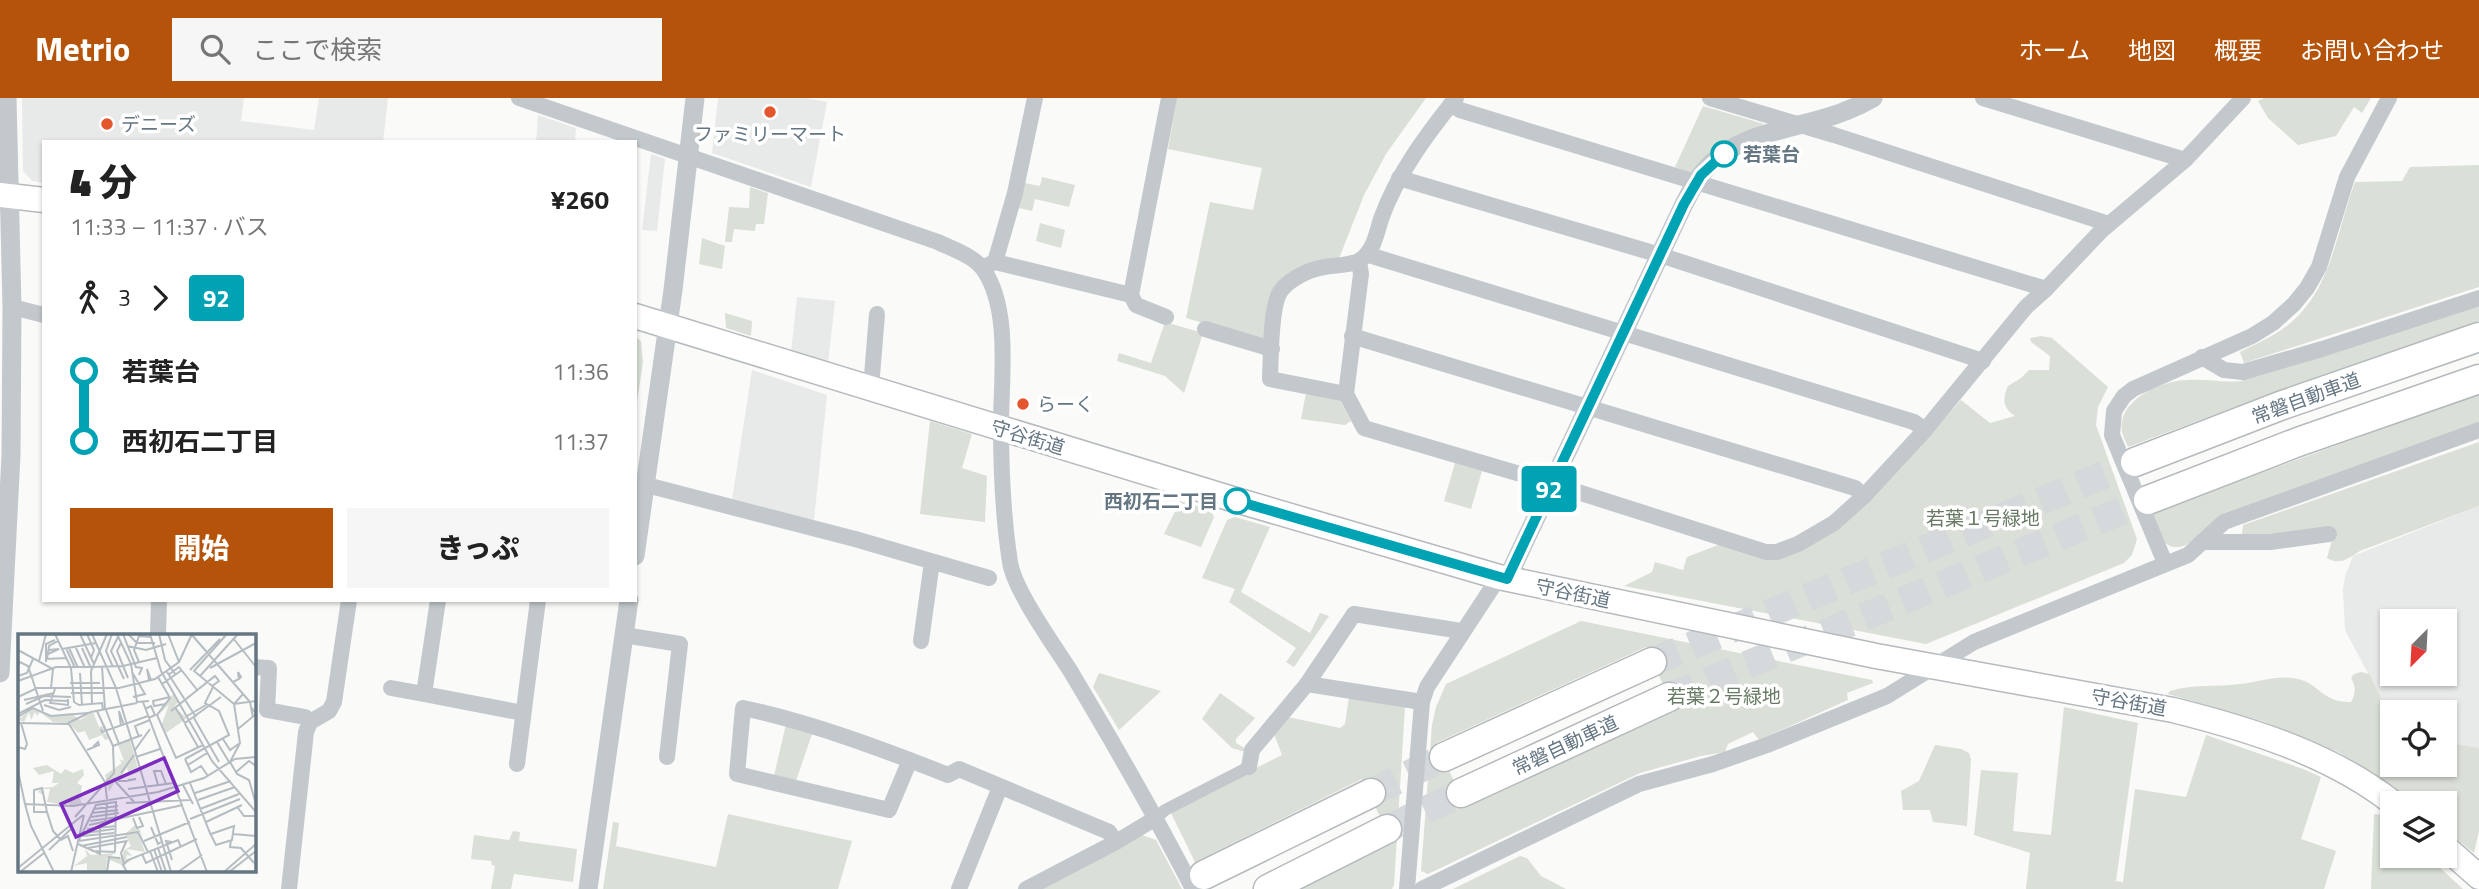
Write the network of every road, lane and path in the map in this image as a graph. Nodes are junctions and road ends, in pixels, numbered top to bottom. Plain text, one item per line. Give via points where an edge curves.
1 (7, 98) edge
2 (519, 98) edge
3 (695, 98) edge
4 (1035, 98) edge
5 (1169, 98) edge
6 (1710, 98) edge
7 (1872, 98) edge
8 (1983, 98) edge
9 (2243, 98) edge
10 (2389, 98) edge
11 (1454, 101) edge
12 (1796, 125) junction
13 (689, 156) junction
14 (2185, 160) junction
15 (1399, 178) junction
16 (1696, 183) junction
17 (4, 195) edge
18 (42, 200) edge
19 (2109, 224) junction
20 (1660, 256) junction
21 (1364, 258) junction
22 (989, 265) junction
23 (2046, 289) junction
24 (1131, 295) junction
25 (2479, 298) edge
26 (12, 307) junction
27 (42, 314) edge
28 (877, 314) dead end
29 (637, 317) edge
30 (1166, 317) dead end
31 (668, 326) junction
32 (1205, 329) dead end
33 (1624, 332) junction
34 (1352, 336) junction
35 (2479, 337) edge
36 (1272, 349) junction
37 (2203, 357) junction
38 (1983, 360) junction
39 (2479, 379) edge
40 (870, 388) junction
41 (1346, 394) junction
42 (1587, 406) junction
43 (1001, 428) junction
44 (1925, 430) junction
45 (2479, 430) edge
46 (2135, 462) tunnel mouth
47 (640, 483) edge
48 (1552, 483) junction
49 (1864, 496) junction
50 (2148, 500) tunnel mouth
51 (637, 527) edge
52 (2329, 534) dead end
53 (2202, 542) junction
54 (932, 562) junction
55 (2165, 563) junction
56 (989, 578) dead end
57 (1503, 578) junction
58 (159, 602) edge
59 (349, 602) edge
60 (438, 602) edge
61 (538, 602) edge
62 (629, 602) edge
63 (1461, 631) junction
64 (158, 634) edge
65 (624, 635) junction
66 (921, 641) dead end
67 (1652, 662) tunnel mouth
68 (1932, 666) junction
69 (256, 667) edge
70 (0, 673) edge
71 (1307, 684) junction
72 (391, 688) dead end
73 (424, 694) junction
74 (1669, 696) tunnel mouth
75 (1422, 702) junction
76 (523, 712) junction
77 (310, 722) junction
78 (667, 757) dead end
79 (1444, 757) tunnel mouth
80 (910, 760) junction
81 (517, 764) dead end
82 (1249, 767) joint
83 (1000, 787) junction
84 (1371, 793) tunnel mouth
85 (1461, 793) tunnel mouth
86 (2380, 795) edge
87 (1156, 818) junction
88 (1387, 829) tunnel mouth
89 (1116, 842) junction
90 (2457, 858) edge
91 (2479, 877) edge
92 (1199, 882) edge
93 (289, 889) edge
94 (588, 889) edge
95 (959, 889) edge
96 (1026, 889) edge
97 (1268, 889) edge
98 (1407, 889) edge
99 (1422, 889) edge

1 - 17 street
2 - 13 street
3 - 13 street
4 - 22 street via 1016,193
5 - 24 street
6 - 12 street
7 - 12 street
8 - 14 street
9 - 14 street
10 - 37 street via 2347,177 2319,267 2307,288 2273,323
11 - 15 street
11 - 16 street via 1460,110
12 - 16 street via 1728,150
12 - 19 street
13 - 22 street via 938,242
13 - 31 street
14 - 19 street
15 - 20 street
15 - 21 street
16 - 20 street
16 - 23 street
17 - 18 main road
17 - 26 street
19 - 23 street
20 - 33 street
20 - 38 street
21 - 33 street
21 - 34 street
21 - 36 street via 1349,265 1317,268 1284,286 1275,304
22 - 24 street
22 - 43 street via 1003,350
23 - 38 street
24 - 30 street via 1136,305
25 - 37 street via 2243,372 2224,370
26 - 27 street
26 - 70 street via 11,455
28 - 40 street
29 - 31 main road, 守谷街道
31 - 40 main road, 守谷街道
31 - 47 street
32 - 36 street
33 - 42 street
33 - 44 street via 1914,422
34 - 41 street
34 - 42 street
35 - 46 highway, 常磐自動車道
36 - 41 street via 1270,379
37 - 55 street via 2133,389 2114,411 2112,435
38 - 44 street
39 - 50 highway, 常磐自動車道
40 - 43 main road, 守谷街道
41 - 48 street via 1364,428
42 - 48 street
42 - 49 street via 1856,488
43 - 57 main road, 守谷街道
43 - 87 street via 1005,528 1013,579
44 - 49 street
45 - 53 street via 2224,522
47 - 51 street
47 - 54 street
48 - 49 street via 1766,552 1798,544 1834,523
48 - 57 street
52 - 53 street via 2270,542
53 - 55 street via 2188,555
54 - 56 street
54 - 66 street
55 - 68 street via 1974,642
57 - 63 street
57 - 68 main road, 守谷街道
58 - 64 street
59 - 77 street via 334,702 329,711
60 - 73 street
61 - 76 street
62 - 65 street
63 - 71 street via 1354,614
63 - 75 street
65 - 78 street via 680,644
65 - 94 street
67 - 79 highway, 常磐自動車道
68 - 86 main road, 守谷街道 via 2211,719 2318,759
68 - 99 street via 1887,696 1768,746 1639,784
69 - 77 street via 269,668 267,710
71 - 75 street
71 - 82 street via 1252,750
72 - 73 street
73 - 76 street
74 - 85 highway, 常磐自動車道
75 - 98 street
76 - 81 street
77 - 93 street
80 - 80 street via 785,717 743,709 737,774 889,810
80 - 83 street via 948,775 959,769
82 - 87 street
83 - 89 street via 1109,832
83 - 95 street
84 - 92 highway
87 - 89 street
87 - 92 street
88 - 97 highway
89 - 96 street
90 - 91 main road

